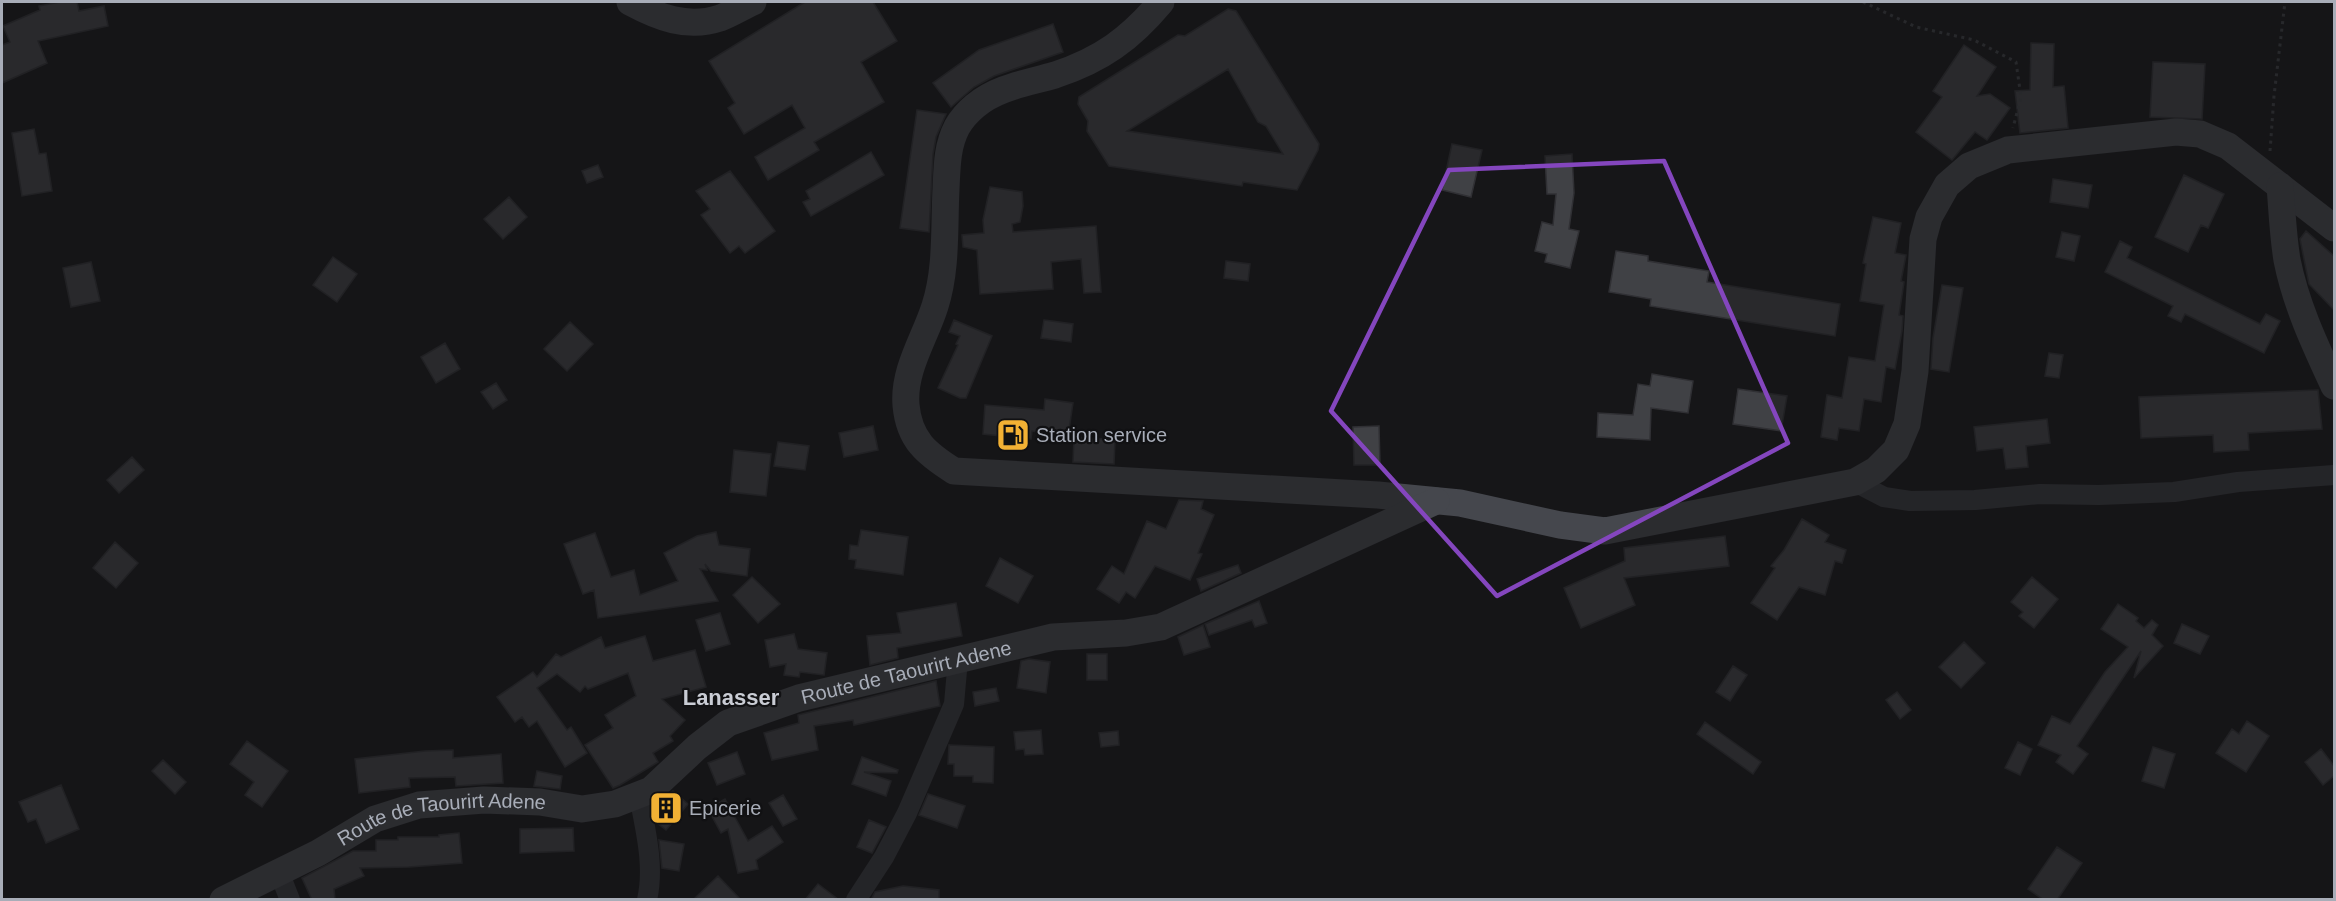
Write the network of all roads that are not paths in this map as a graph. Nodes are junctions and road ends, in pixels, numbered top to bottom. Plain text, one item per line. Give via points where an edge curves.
1 (630, 2) edge
2 (753, 2) edge
3 (1161, 2) edge
4 (2274, 181) junction
5 (2334, 228) edge
6 (2334, 386) edge
7 (2334, 475) edge
8 (1855, 482) junction
9 (1436, 501) junction
10 (958, 659) junction
11 (639, 795) junction
12 (279, 872) junction
13 (224, 899) edge
14 (290, 900) edge
15 (646, 900) edge
16 (856, 900) edge

1 - 2 main road via 653,15 687,23 719,18
3 - 9 main road via 1140,27 1097,58 998,91 976,106 958,126 947,155 942,272 936,305 909,372 906,405 914,436 929,456 954,471
4 - 5 main road
4 - 6 main road via 2295,294
4 - 8 main road via 2228,146 2200,134 2176,132 2008,150 1969,166 1947,185 1929,217 1923,239 1908,424 1896,450
7 - 8 street via 2238,482 2174,492 2040,494 1976,500 1901,500 1884,497
8 - 9 main road via 1605,531
9 - 10 main road, Route de Taourirt Adene via 1161,627 1053,637
10 - 11 main road, Route de Taourirt Adene via 799,698 728,723 651,790
10 - 16 street via 954,704 907,813
11 - 12 main road, Route de Taourirt Adene via 615,804 582,809 540,802 484,800 419,805 375,819
11 - 15 street via 650,857
12 - 13 main road, Route de Taourirt Adene
12 - 14 street

